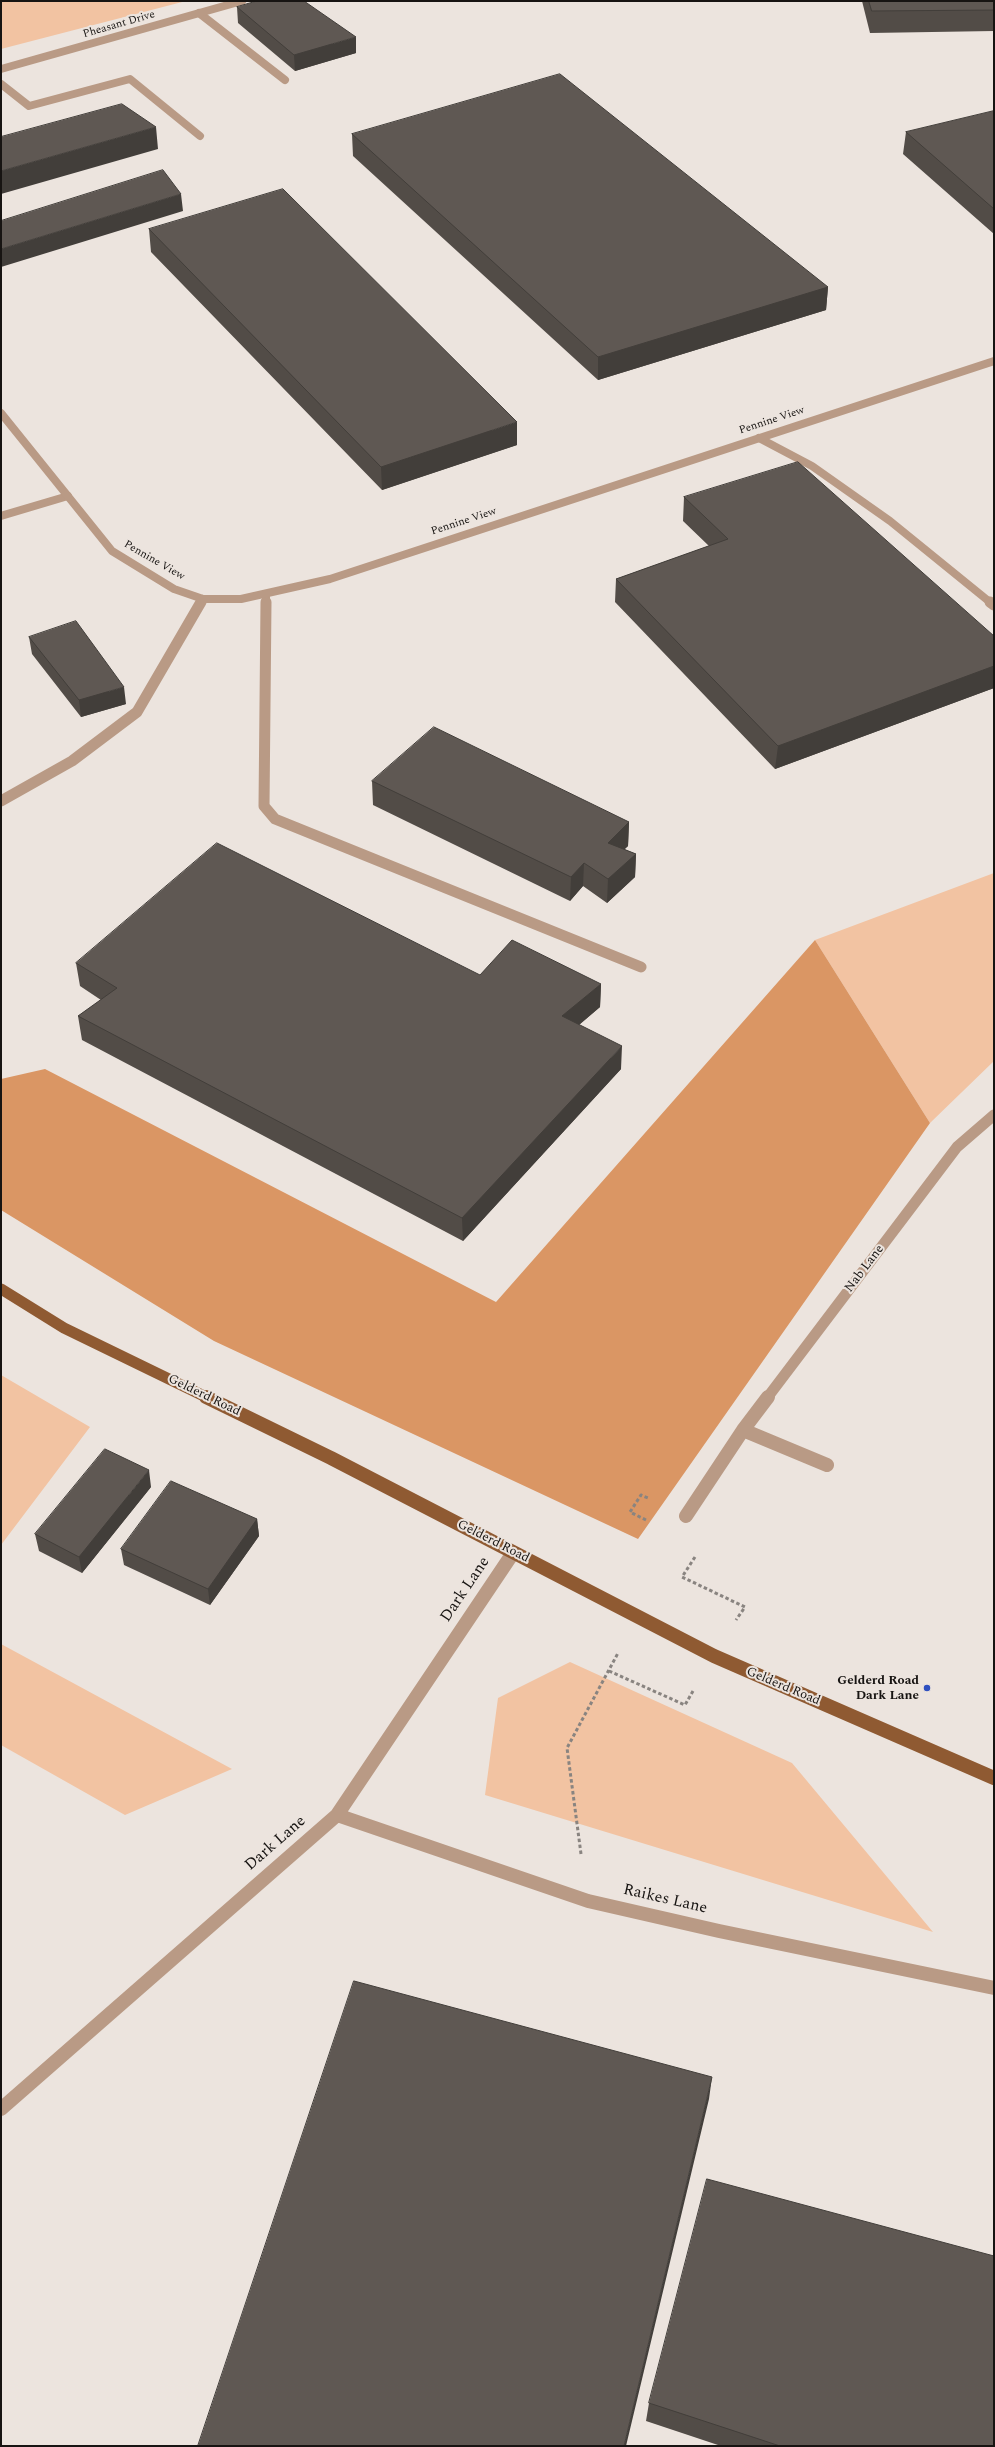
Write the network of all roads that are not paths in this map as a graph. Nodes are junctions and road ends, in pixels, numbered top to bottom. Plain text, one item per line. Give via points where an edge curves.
1 (242, 1) edge
2 (198, 13) junction
3 (1, 69) edge
4 (284, 80) dead end
5 (1, 84) edge
6 (200, 136) dead end
7 (994, 361) edge
8 (1, 413) edge
9 (759, 438) junction
10 (68, 496) junction
11 (1, 516) edge
12 (266, 594) junction
13 (203, 599) junction
14 (994, 605) edge
15 (1, 801) edge
16 (642, 967) dead end
17 (994, 1115) edge
18 (1, 1289) edge
19 (743, 1430) junction
20 (826, 1465) dead end
21 (686, 1516) dead end
22 (513, 1553) junction
23 (994, 1778) edge
24 (337, 1815) junction
25 (994, 1988) edge
26 (1, 2109) edge

1 - 2 street, Pheasant Drive
2 - 3 street, Pheasant Drive
2 - 4 street
5 - 6 street via 29,106 130,78
7 - 9 street, Pennine View
8 - 10 street, Pennine View
9 - 12 street, Pennine View via 330,579
9 - 14 street via 812,466 890,521
10 - 11 street
10 - 13 street, Pennine View via 112,551 174,589
12 - 13 street, Pennine View via 241,599
12 - 16 street via 264,806 275,820
13 - 15 street via 137,712 72,761
17 - 19 street, Nab Lane via 957,1147
18 - 22 main road, Gelderd Road via 64,1328 331,1458
19 - 20 street
19 - 21 street, Nab Lane
22 - 23 main road, Gelderd Road via 726,1662
22 - 24 street, Dark Lane
24 - 25 street, Raikes Lane via 588,1901
24 - 26 street, Dark Lane

